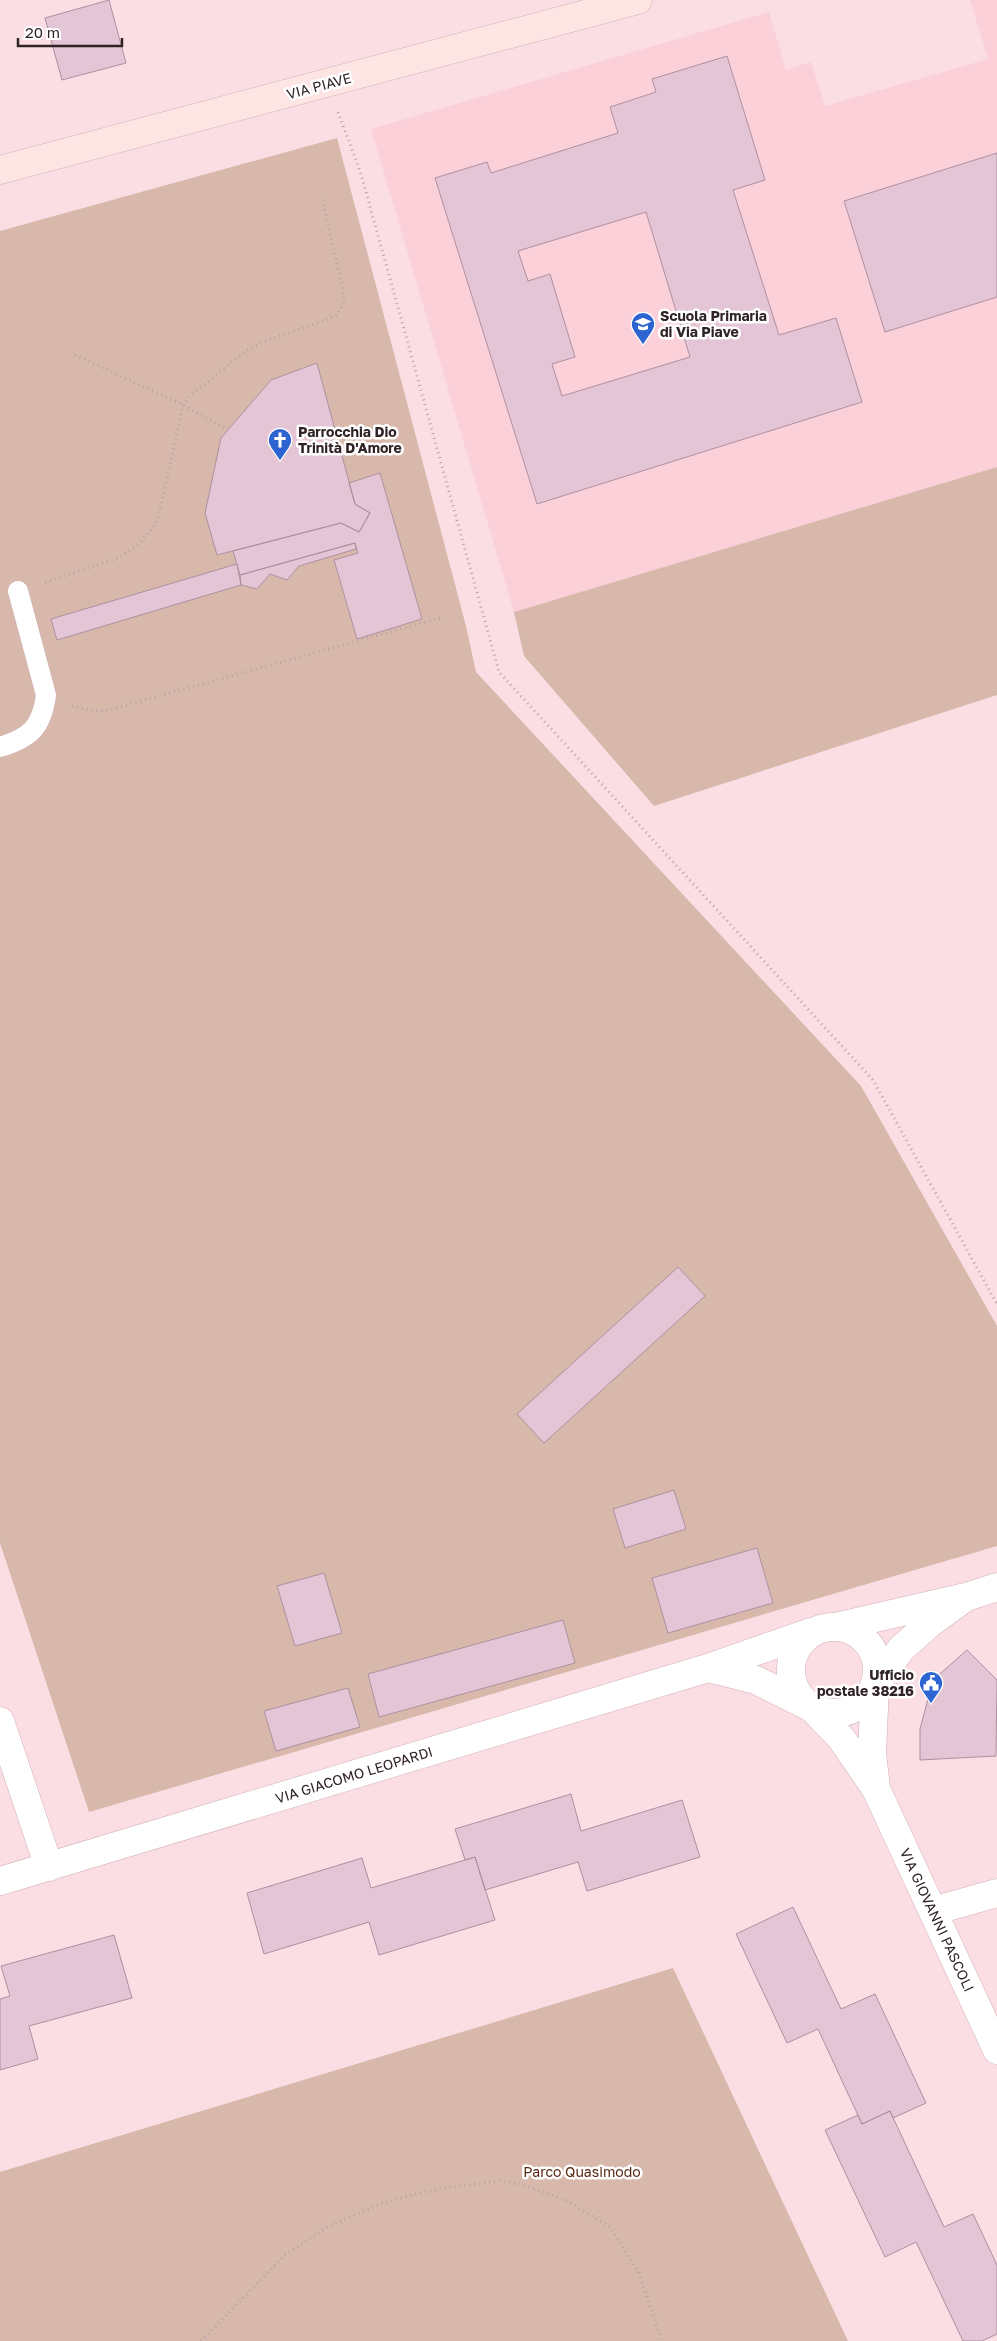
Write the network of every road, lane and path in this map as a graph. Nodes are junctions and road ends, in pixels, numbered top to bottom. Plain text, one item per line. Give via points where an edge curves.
1 (638, 0) edge
2 (328, 83) junction
3 (0, 170) edge
4 (322, 197) dead end
5 (75, 355) dead end
6 (182, 405) junction
7 (228, 430) dead end
8 (18, 591) joint
9 (440, 618) dead end
10 (44, 708) junction
11 (0, 747) edge
12 (997, 1304) edge
13 (997, 1587) edge
14 (966, 1597) junction
15 (840, 1626) junction
16 (811, 1632) junction
17 (708, 1668) junction
18 (875, 1685) junction
19 (812, 1708) junction
20 (0, 1721) edge
21 (876, 1789) junction
22 (49, 1867) junction
23 (0, 1881) edge
24 (997, 1893) edge
25 (933, 1911) junction
26 (997, 2050) edge
27 (201, 2341) edge
28 (662, 2341) edge

1 - 2 street, VIA PIAVE
2 - 3 street, VIA PIAVE
2 - 12 path via 361,174 499,672 873,1080
4 - 6 path via 344,295 343,306 336,316 247,350
5 - 6 path
6 - 7 path
6 - 8 path via 159,515 148,536 119,558
8 - 10 lane via 44,682
9 - 10 path via 109,710 95,712 73,706
10 - 11 lane via 34,730 19,741
13 - 14 street, VIA GIACOMO LEOPARDI
14 - 15 street, VIA GIACOMO LEOPARDI
14 - 18 street, VIA GIACOMO LEOPARDI via 901,1649
15 - 16 street, VIA GIACOMO LEOPARDI via 825,1626
15 - 18 street via 856,1632 868,1642 878,1670
16 - 17 street, VIA GIACOMO LEOPARDI
16 - 19 street via 800,1642 790,1669 800,1697
17 - 19 street, VIA GIACOMO LEOPARDI via 756,1680
17 - 22 street, VIA GIACOMO LEOPARDI
18 - 19 street, VIA GIACOMO LEOPARDI via 867,1699 855,1708 825,1713
18 - 21 street, VIA GIOVANNI PASCOLI via 872,1753
19 - 21 street, VIA GIOVANNI PASCOLI via 841,1738
20 - 22 street
21 - 25 street, VIA GIOVANNI PASCOLI
22 - 23 street, VIA GIACOMO LEOPARDI
24 - 25 street
25 - 26 street, VIA GIOVANNI PASCOLI
27 - 28 path via 285,2255 327,2227 380,2204 412,2195 500,2181 569,2202 610,2227 639,2273

